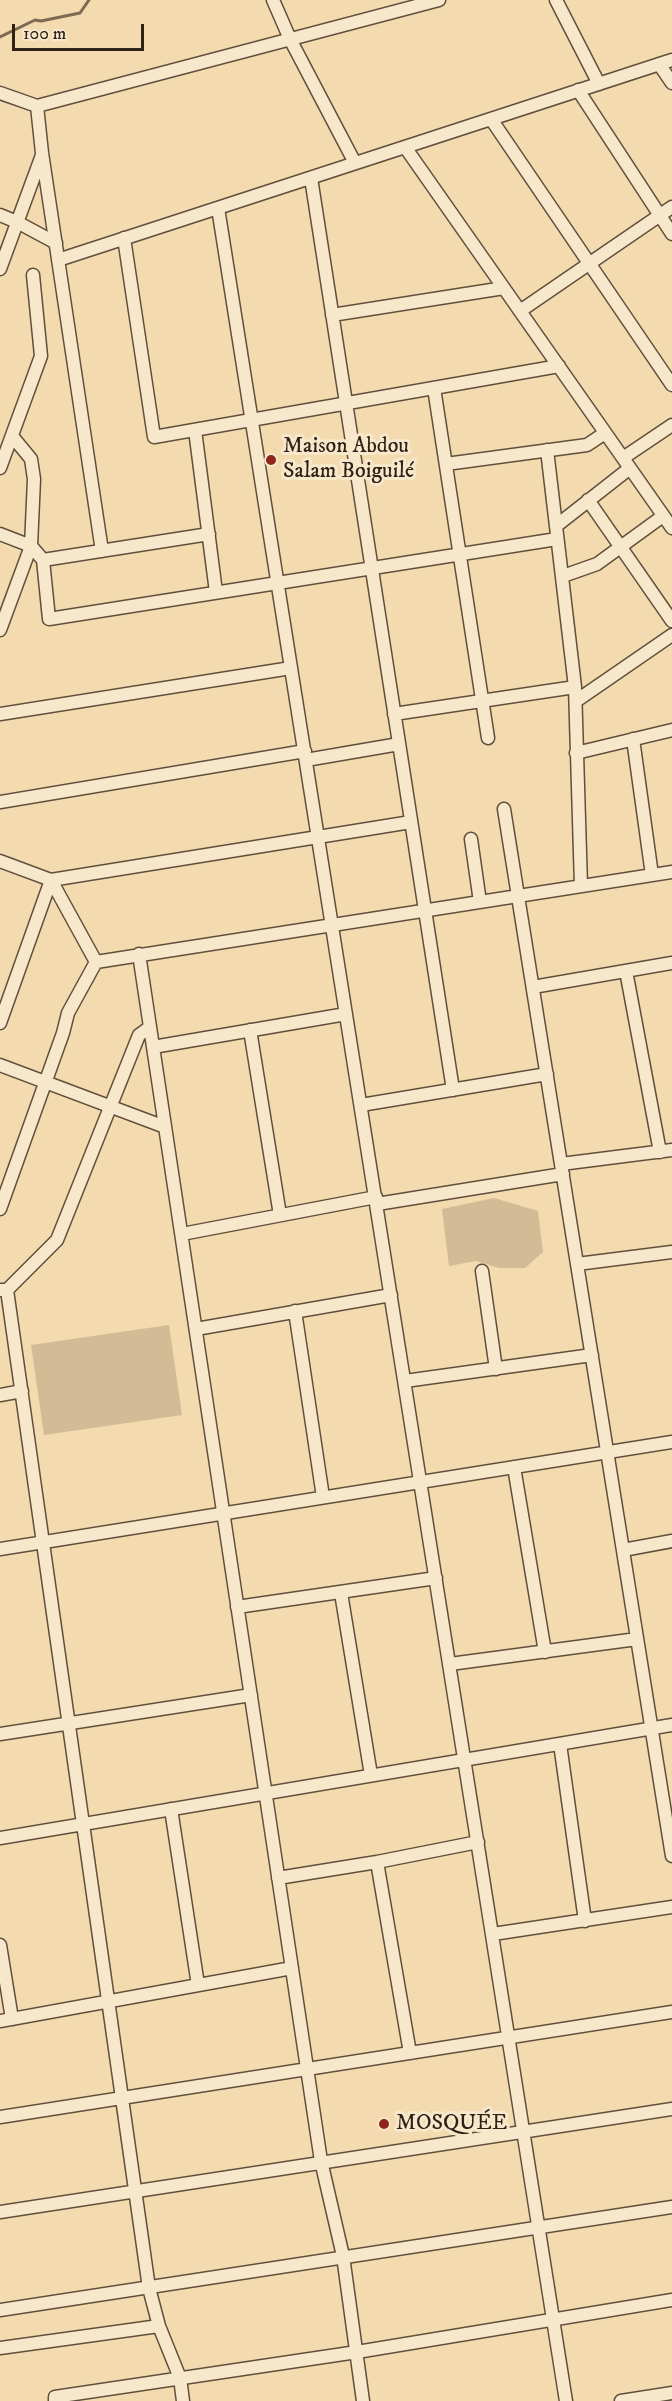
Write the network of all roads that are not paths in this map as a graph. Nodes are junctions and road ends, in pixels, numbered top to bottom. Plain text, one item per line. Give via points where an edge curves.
1 (273, 0) edge
2 (439, 0) edge
3 (556, 0) edge
4 (290, 39) junction
5 (672, 60) edge
6 (659, 64) junction
7 (672, 83) edge
8 (599, 84) junction
9 (578, 90) junction
10 (0, 93) edge
11 (37, 105) junction
12 (491, 119) junction
13 (405, 147) junction
14 (42, 153) junction
15 (355, 163) junction
16 (311, 178) junction
17 (672, 207) edge
18 (218, 208) junction
19 (0, 215) edge
20 (660, 216) junction
21 (18, 222) junction
22 (672, 234) edge
23 (124, 238) junction
24 (56, 243) junction
25 (58, 260) junction
26 (591, 263) junction
27 (0, 269) edge
28 (33, 275) dead end
29 (504, 288) junction
30 (520, 311) junction
31 (332, 315) junction
32 (559, 366) junction
33 (672, 385) edge
34 (434, 388) junction
35 (346, 404) junction
36 (252, 420) junction
37 (672, 425) edge
38 (195, 430) junction
39 (605, 433) junction
40 (12, 436) junction
41 (547, 450) junction
42 (627, 463) junction
43 (446, 464) junction
44 (0, 468) edge
45 (588, 500) junction
46 (663, 516) junction
47 (672, 528) edge
48 (556, 532) junction
49 (0, 534) edge
50 (209, 534) junction
51 (31, 546) junction
52 (621, 547) junction
53 (102, 551) junction
54 (459, 554) junction
55 (43, 560) junction
56 (372, 568) junction
57 (563, 576) junction
58 (278, 583) junction
59 (216, 592) junction
60 (672, 621) edge
61 (0, 630) edge
62 (672, 635) edge
63 (291, 668) junction
64 (575, 687) junction
65 (482, 701) junction
66 (576, 701) junction
67 (0, 714) edge
68 (394, 714) junction
69 (672, 730) edge
70 (488, 738) dead end
71 (633, 740) junction
72 (399, 744) junction
73 (576, 753) junction
74 (305, 755) junction
75 (0, 802) edge
76 (504, 809) dead end
77 (411, 822) junction
78 (318, 837) junction
79 (471, 839) dead end
80 (0, 861) edge
81 (672, 872) edge
82 (651, 875) junction
83 (51, 880) junction
84 (581, 886) junction
85 (518, 896) junction
86 (480, 902) junction
87 (425, 910) junction
88 (332, 924) junction
89 (139, 954) junction
90 (96, 962) junction
91 (672, 963) edge
92 (626, 971) junction
93 (533, 987) junction
94 (346, 1014) junction
95 (0, 1023) edge
96 (150, 1027) junction
97 (250, 1030) junction
98 (153, 1047) junction
99 (0, 1065) edge
100 (547, 1074) junction
101 (44, 1082) junction
102 (453, 1090) junction
103 (361, 1105) junction
104 (111, 1106) junction
105 (165, 1127) junction
106 (666, 1151) edge
107 (562, 1169) junction
108 (376, 1201) junction
109 (0, 1209) edge
110 (280, 1215) junction
111 (182, 1234) junction
112 (672, 1252) edge
113 (577, 1264) junction
114 (482, 1271) dead end
115 (4, 1290) edge
116 (391, 1294) junction
117 (295, 1311) junction
118 (196, 1329) junction
119 (592, 1355) junction
120 (496, 1369) junction
121 (405, 1381) junction
122 (22, 1391) junction
123 (0, 1395) edge
124 (672, 1442) edge
125 (607, 1452) junction
126 (514, 1467) junction
127 (421, 1482) junction
128 (323, 1497) junction
129 (223, 1513) junction
130 (672, 1541) edge
131 (43, 1542) junction
132 (0, 1549) edge
133 (623, 1550) junction
134 (436, 1578) junction
135 (341, 1593) junction
136 (237, 1608) junction
137 (637, 1639) junction
138 (545, 1652) junction
139 (450, 1664) junction
140 (251, 1695) junction
141 (69, 1723) junction
142 (672, 1725) edge
143 (652, 1728) junction
144 (0, 1734) edge
145 (560, 1744) junction
146 (465, 1760) junction
147 (371, 1775) junction
148 (265, 1793) junction
149 (171, 1809) junction
150 (83, 1824) junction
151 (670, 1826) edge
152 (0, 1838) edge
153 (478, 1842) junction
154 (672, 1856) edge
155 (377, 1862) junction
156 (278, 1878) junction
157 (672, 1907) edge
158 (585, 1921) junction
159 (493, 1934) junction
160 (0, 1946) edge
161 (292, 1968) junction
162 (198, 1985) junction
163 (108, 2001) junction
164 (672, 2012) edge
165 (6, 2020) edge
166 (509, 2037) junction
167 (410, 2053) junction
168 (307, 2069) junction
169 (122, 2098) junction
170 (672, 2109) edge
171 (0, 2117) edge
172 (524, 2131) junction
173 (321, 2161) junction
174 (135, 2190) junction
175 (672, 2207) edge
176 (0, 2212) edge
177 (539, 2227) junction
178 (343, 2256) junction
179 (149, 2288) junction
180 (672, 2300) edge
181 (0, 2310) edge
182 (554, 2319) junction
183 (159, 2326) junction
184 (0, 2348) edge
185 (357, 2352) junction
186 (180, 2378) junction
187 (114, 2388) junction
188 (672, 2393) edge
189 (56, 2401) edge
190 (116, 2401) edge
191 (183, 2401) edge
192 (363, 2401) edge
193 (566, 2401) edge
194 (621, 2401) edge

1 - 4 street
2 - 4 street
3 - 8 street
4 - 11 street
4 - 15 street
5 - 6 street
6 - 7 street
6 - 8 street
8 - 9 street
9 - 12 street
9 - 20 street
10 - 11 street
11 - 14 street
12 - 13 street
12 - 26 street
13 - 15 street
13 - 29 street
14 - 21 street
14 - 24 street
15 - 16 street
16 - 18 street
16 - 31 street
17 - 20 street
18 - 23 street
18 - 36 street
19 - 21 street
20 - 22 street
20 - 26 street
21 - 24 street
21 - 27 street
23 - 25 street
23 - 38 street via 154,437
24 - 25 street
25 - 53 street
26 - 30 street
26 - 33 street
28 - 40 street via 41,356
29 - 30 street
29 - 31 street
30 - 32 street
31 - 35 street
32 - 34 street
32 - 39 street
34 - 35 street
34 - 43 street
35 - 36 street
35 - 56 street
36 - 38 street
36 - 58 street
37 - 42 street
38 - 50 street
39 - 41 street via 587,445
39 - 42 street
40 - 44 street
40 - 51 street via 31,459
41 - 43 street
41 - 48 street
42 - 45 street
42 - 46 street
43 - 54 street
45 - 48 street
45 - 52 street
46 - 47 street
46 - 52 street
48 - 54 street
48 - 57 street
49 - 51 street
50 - 53 street
50 - 59 street
51 - 55 street
51 - 61 street
52 - 57 street via 597,564
52 - 60 street
53 - 55 street
54 - 56 street
54 - 65 street
55 - 59 street via 49,619
56 - 58 street
56 - 68 street
57 - 64 street
58 - 59 street
58 - 63 street
62 - 66 street
63 - 67 street
63 - 74 street
64 - 65 street
64 - 66 street
65 - 68 street
65 - 70 street
66 - 73 street
68 - 72 street
69 - 71 street
71 - 73 street
71 - 82 street
72 - 74 street
72 - 77 street
73 - 84 street
74 - 75 street
74 - 78 street
76 - 85 street
77 - 78 street
77 - 87 street
78 - 83 street
78 - 88 street
79 - 86 street
80 - 83 street
81 - 82 street
82 - 84 street
83 - 90 street
83 - 95 street
84 - 85 street
85 - 86 street
85 - 93 street
86 - 87 street
87 - 88 street
87 - 102 street
88 - 89 street
88 - 94 street
89 - 90 street
89 - 96 street
90 - 101 street via 68,1013
91 - 92 street
92 - 93 street
92 - 106 street
93 - 100 street
94 - 97 street
94 - 103 street
96 - 98 street
96 - 104 street via 139,1035
97 - 98 street
97 - 110 street
98 - 105 street
99 - 101 street
100 - 102 street
100 - 107 street
101 - 104 street
101 - 109 street
102 - 103 street
103 - 108 street
104 - 105 street
104 - 115 street via 57,1240
105 - 111 street
106 - 107 street
107 - 108 street
107 - 113 street
108 - 110 street
108 - 116 street
110 - 111 street
111 - 118 street
112 - 113 street
113 - 119 street
114 - 120 street
115 - 122 street
116 - 117 street
116 - 121 street
117 - 118 street
117 - 128 street
118 - 129 street
119 - 120 street
119 - 125 street
120 - 121 street
121 - 127 street
122 - 123 street
122 - 131 street
124 - 125 street
125 - 126 street
125 - 133 street
126 - 127 street
126 - 138 street
127 - 128 street
127 - 134 street
128 - 129 street
129 - 131 street
129 - 136 street
130 - 133 street
131 - 132 street
131 - 141 street
133 - 137 street
134 - 135 street
134 - 139 street
135 - 136 street
135 - 147 street
136 - 140 street
137 - 138 street
137 - 143 street
138 - 139 street
139 - 146 street
140 - 141 street
140 - 148 street
141 - 144 street
141 - 150 street
142 - 143 street
143 - 145 street
143 - 151 street
145 - 146 street
145 - 158 street
146 - 147 street
146 - 153 street
147 - 148 street
148 - 149 street
148 - 156 street
149 - 150 street
149 - 162 street
150 - 152 street
150 - 163 street
151 - 154 street
153 - 155 street
153 - 159 street
155 - 156 street
155 - 167 street
156 - 161 street
157 - 158 street
158 - 159 street
159 - 166 street
160 - 165 street
161 - 162 street
161 - 168 street
162 - 163 street
163 - 165 street
163 - 169 street
164 - 166 street
166 - 167 street
166 - 172 street
167 - 168 street
168 - 169 street
168 - 173 street
169 - 171 street
169 - 174 street
170 - 172 street
172 - 173 street
172 - 177 street
173 - 174 street
173 - 178 street
174 - 176 street
174 - 179 street
175 - 177 street
177 - 178 street
177 - 182 street
178 - 179 street
178 - 185 street
179 - 181 street
179 - 183 street
180 - 182 street
182 - 185 street
182 - 193 street
183 - 184 street
183 - 186 street
185 - 186 street
185 - 192 street
186 - 187 street
186 - 191 street
187 - 189 street via 55,2397
187 - 190 street
188 - 194 street

